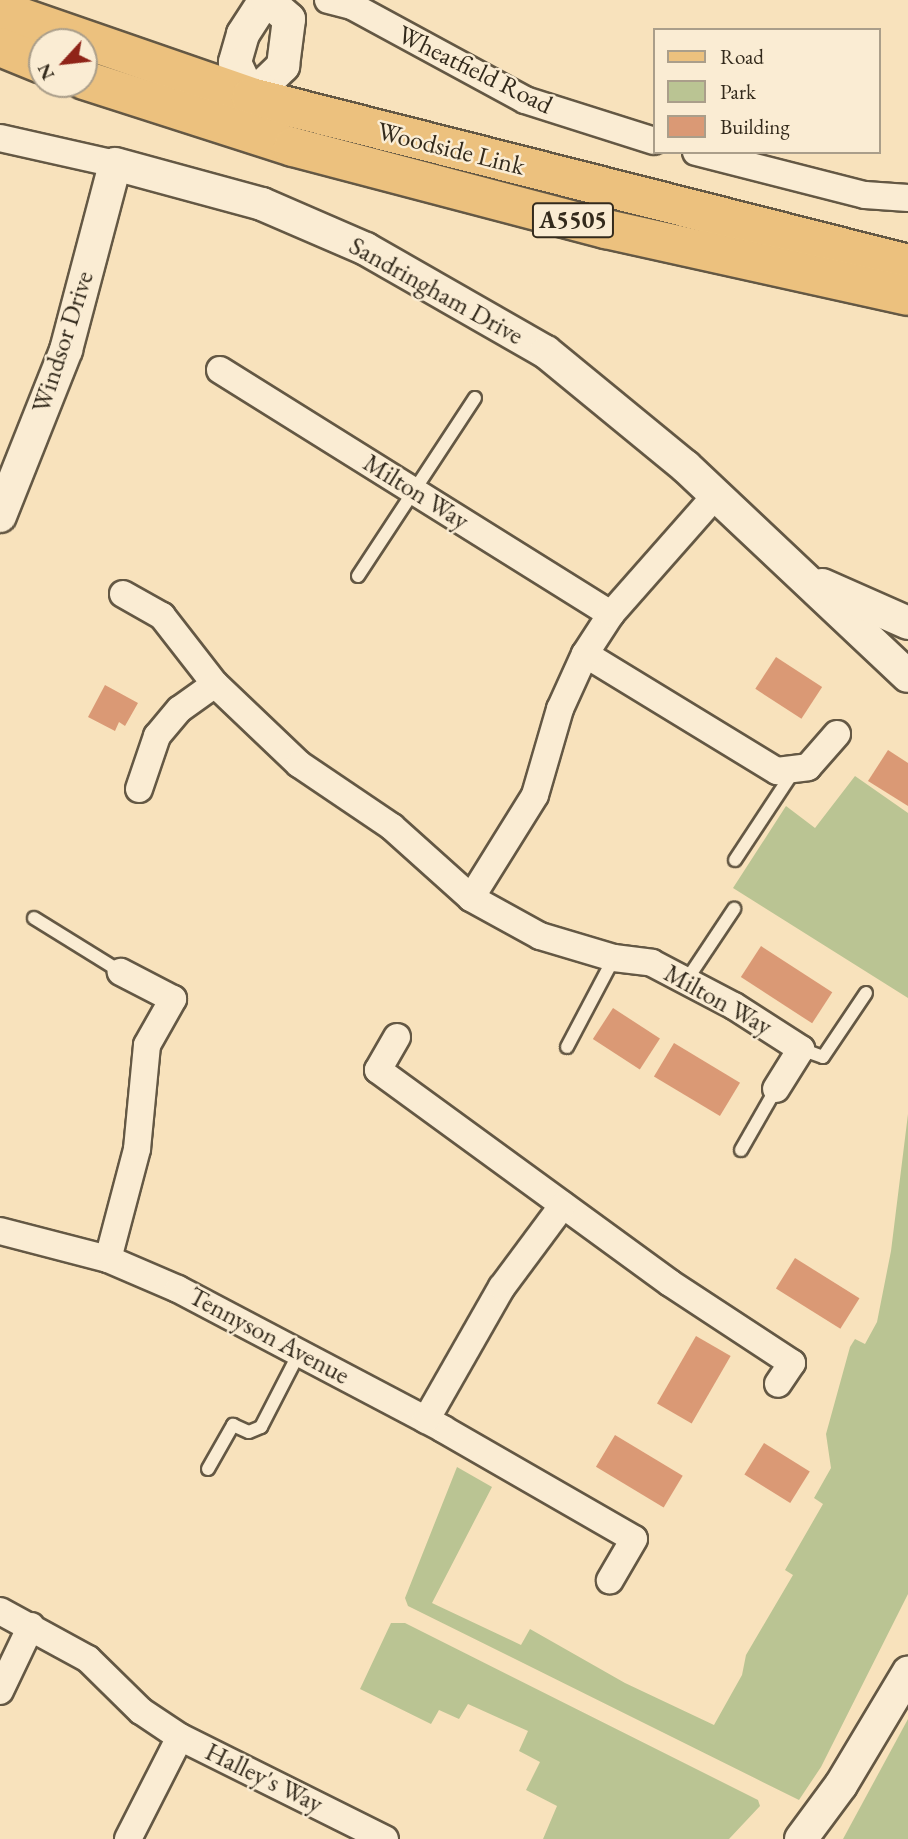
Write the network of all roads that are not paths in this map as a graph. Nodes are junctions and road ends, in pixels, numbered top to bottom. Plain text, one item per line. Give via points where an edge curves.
1 (266, 0) edge
2 (328, 0) edge
3 (0, 10) edge
4 (0, 47) edge
5 (28, 58) edge
6 (98, 83) edge
7 (246, 113) junction
8 (0, 138) edge
9 (652, 140) edge
10 (704, 154) edge
11 (115, 164) junction
12 (908, 198) edge
13 (908, 264) edge
14 (908, 296) edge
15 (220, 369) dead end
16 (475, 398) dead end
17 (413, 490) junction
18 (715, 496) junction
19 (0, 516) edge
20 (358, 576) dead end
21 (802, 576) junction
22 (123, 594) dead end
23 (611, 614) junction
24 (908, 622) edge
25 (585, 654) junction
26 (908, 676) edge
27 (215, 684) junction
28 (837, 734) dead end
29 (793, 772) junction
30 (139, 789) dead end
31 (735, 860) dead end
32 (471, 898) junction
33 (734, 909) dead end
34 (34, 918) dead end
35 (614, 958) junction
36 (121, 972) joint
37 (686, 981) junction
38 (866, 993) dead end
39 (397, 1037) dead end
40 (567, 1047) dead end
41 (801, 1049) junction
42 (776, 1089) joint
43 (741, 1150) dead end
44 (562, 1205) junction
45 (0, 1231) edge
46 (108, 1259) junction
47 (300, 1351) junction
48 (778, 1384) dead end
49 (426, 1420) junction
50 (208, 1469) dead end
51 (610, 1580) dead end
52 (0, 1611) edge
53 (31, 1626) junction
54 (908, 1673) edge
55 (0, 1690) edge
56 (180, 1737) junction
57 (128, 1839) edge
58 (385, 1839) edge
59 (802, 1839) edge

1 - 7 street via 243,34 235,62
1 - 7 street via 289,19 283,66
2 - 9 street, Wheatfield Road via 352,6 525,100
3 - 7 main road, Woodside Link / A5505
4 - 5 main road
6 - 7 main road, Woodside Link / A5505
7 - 13 main road, Woodside Link / A5505
7 - 14 main road, Woodside Link / A5505 via 606,229
8 - 11 street, Sandringham Drive
10 - 12 street via 865,195
11 - 18 street, Sandringham Drive via 262,204 366,249 546,352
11 - 19 street, Windsor Drive via 66,350
15 - 17 street, Milton Way
16 - 17 lane
17 - 20 lane
17 - 23 street, Milton Way
18 - 21 street, Sandringham Drive
18 - 23 street
21 - 24 street, Sandringham Drive
21 - 26 street, Sandringham Drive
22 - 27 street, Milton Way via 162,616
23 - 25 street
25 - 29 street via 777,771
25 - 32 street via 560,709 535,795
27 - 30 street via 180,709 158,736
27 - 32 street, Milton Way via 299,764 392,827
28 - 29 street via 808,768
29 - 31 lane
32 - 35 street, Milton Way via 540,936
33 - 37 lane
34 - 36 lane
35 - 37 street, Milton Way via 652,963
35 - 40 lane
36 - 46 street via 173,999 147,1045 136,1149
37 - 41 street, Milton Way
38 - 41 lane via 823,1057
39 - 44 street via 378,1070
41 - 42 street, Milton Way
42 - 43 lane
44 - 48 street via 792,1363
44 - 49 street via 502,1287
45 - 46 street, Tennyson Avenue
46 - 47 street, Tennyson Avenue
47 - 49 street, Tennyson Avenue
47 - 50 lane via 261,1427 249,1432 233,1425
49 - 51 street, Tennyson Avenue via 634,1539
52 - 53 street, Halley's Way
53 - 55 street
53 - 56 street, Halley's Way via 88,1659 141,1711
54 - 59 street via 842,1785
56 - 57 street, Halley's Way
56 - 58 street, Halley's Way

